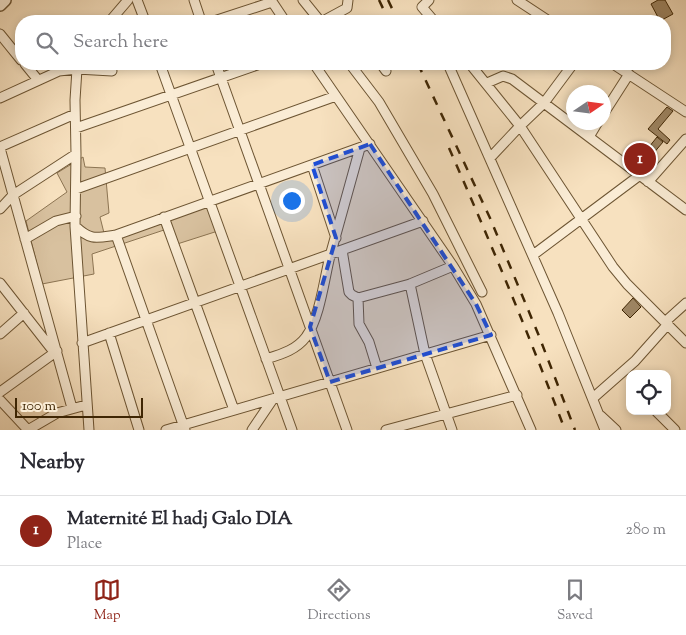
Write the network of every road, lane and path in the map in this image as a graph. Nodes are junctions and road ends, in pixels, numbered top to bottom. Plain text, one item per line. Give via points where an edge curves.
1 (5, 0) edge
2 (128, 0) edge
3 (137, 0) edge
4 (194, 0) edge
5 (303, 0) edge
6 (348, 0) edge
7 (430, 0) edge
8 (517, 0) edge
9 (271, 1) edge
10 (421, 4) edge
11 (0, 5) edge
12 (115, 15) edge
13 (143, 15) edge
14 (199, 15) edge
15 (231, 15) edge
16 (281, 15) edge
17 (317, 15) edge
18 (334, 15) edge
19 (429, 15) edge
20 (540, 15) edge
21 (0, 34) edge
22 (15, 53) edge
23 (30, 70) edge
24 (63, 70) edge
25 (78, 70) edge
26 (105, 70) edge
27 (162, 70) edge
28 (218, 70) edge
29 (243, 70) edge
30 (318, 70) edge
31 (355, 70) edge
32 (451, 70) edge
33 (475, 70) edge
34 (569, 70) edge
35 (623, 70) edge
36 (112, 71) dead end
37 (629, 74) junction
38 (221, 78) junction
39 (38, 80) junction
40 (487, 83) junction
41 (171, 95) junction
42 (336, 96) junction
43 (0, 98) edge
44 (544, 103) junction
45 (611, 103) edge
46 (686, 112) edge
47 (75, 114) junction
48 (520, 126) junction
49 (76, 128) junction
50 (240, 130) junction
51 (593, 130) edge
52 (589, 137) junction
53 (686, 139) edge
54 (370, 144) junction
55 (0, 148) edge
56 (190, 148) junction
57 (360, 148) junction
58 (76, 154) junction
59 (490, 158) junction
60 (312, 165) junction
61 (640, 175) junction
62 (648, 182) junction
63 (259, 184) junction
64 (76, 189) junction
65 (13, 195) junction
66 (210, 201) junction
67 (0, 209) edge
68 (686, 210) edge
69 (76, 216) junction
70 (164, 217) junction
71 (581, 219) junction
72 (423, 221) junction
73 (75, 226) junction
74 (116, 235) junction
75 (336, 238) junction
76 (25, 239) junction
77 (342, 250) junction
78 (330, 254) junction
79 (533, 255) junction
80 (453, 266) junction
81 (289, 269) junction
82 (0, 283) edge
83 (410, 284) junction
84 (240, 286) junction
85 (482, 292) dead end
86 (358, 298) junction
87 (195, 302) junction
88 (686, 303) edge
89 (24, 313) junction
90 (146, 320) junction
91 (667, 322) junction
92 (310, 327) junction
93 (109, 333) junction
94 (0, 334) edge
95 (491, 335) junction
96 (82, 343) junction
97 (686, 343) edge
98 (55, 352) junction
99 (425, 354) junction
100 (266, 359) junction
101 (377, 368) junction
102 (330, 382) junction
103 (0, 392) edge
104 (517, 395) junction
105 (276, 398) junction
106 (593, 398) junction
107 (0, 400) edge
108 (86, 405) junction
109 (72, 408) junction
110 (234, 410) junction
111 (446, 413) junction
112 (599, 414) junction
113 (660, 415) edge
114 (184, 427) edge
115 (28, 430) edge
116 (89, 430) edge
117 (139, 430) edge
118 (166, 430) edge
119 (252, 430) edge
120 (292, 430) edge
121 (347, 430) edge
122 (386, 430) edge
123 (452, 430) edge
124 (531, 430) edge
125 (605, 430) edge
126 (616, 430) edge
127 (675, 430) edge

1 - 11 street
2 - 12 street
3 - 13 street
4 - 14 street
5 - 17 street
6 - 18 street via 348,8
7 - 10 street
8 - 20 street
9 - 15 street
9 - 16 street
10 - 19 street
21 - 22 street
23 - 39 street
24 - 39 street
25 - 47 street
26 - 36 street
27 - 41 street
28 - 38 street
29 - 38 street
30 - 42 street
31 - 85 street via 379,102 433,194
32 - 59 street
33 - 40 street
34 - 44 street
35 - 37 street
37 - 45 street
37 - 46 street
38 - 41 street
38 - 50 street
39 - 43 street
40 - 44 street via 507,77
40 - 48 street
41 - 49 street
41 - 56 street
42 - 50 street
42 - 54 street
44 - 48 street
44 - 52 street
47 - 49 street
47 - 55 street
48 - 59 street
48 - 71 street
49 - 58 street
50 - 56 street
50 - 63 street
51 - 52 street
52 - 61 street
53 - 62 street
54 - 57 street
54 - 72 street
55 - 65 street
56 - 64 street
56 - 66 street
57 - 60 street
57 - 75 street
58 - 64 street
58 - 65 street
59 - 79 street
60 - 63 street
60 - 75 street
61 - 62 street
61 - 71 street
62 - 68 street
63 - 66 street
63 - 81 street
64 - 69 street
65 - 67 street
65 - 76 street
66 - 70 street
66 - 84 street
69 - 73 street
69 - 76 street via 56,221
70 - 74 street
70 - 87 street
71 - 79 street
71 - 91 street via 627,284
72 - 77 street
72 - 80 street
73 - 74 street via 94,239
73 - 96 street
74 - 90 street
75 - 78 street
76 - 98 street
77 - 78 street
77 - 86 street via 349,292
78 - 81 street
78 - 92 street via 318,308
79 - 106 street
80 - 83 street
80 - 95 street
81 - 84 street
81 - 92 street
82 - 89 street
83 - 86 street
83 - 99 street
84 - 87 street
84 - 100 street
86 - 101 street via 359,324
87 - 90 street
87 - 110 street
88 - 91 street
89 - 94 street
89 - 98 street
90 - 93 street
90 - 114 street
91 - 97 street
91 - 106 street via 635,361
92 - 100 street via 296,347
92 - 102 street
93 - 96 street
93 - 117 street
95 - 99 street
95 - 104 street
96 - 108 street
98 - 103 street
98 - 109 street
99 - 101 street
99 - 111 street
100 - 105 street
101 - 102 street
102 - 105 street
102 - 121 street
104 - 111 street
104 - 124 street
105 - 110 street
105 - 119 street
105 - 120 street
106 - 112 street
107 - 115 street
108 - 109 street
108 - 116 street
109 - 115 street
110 - 114 street
111 - 122 street
111 - 123 street
112 - 125 street
112 - 126 street
113 - 127 street
114 - 118 street

